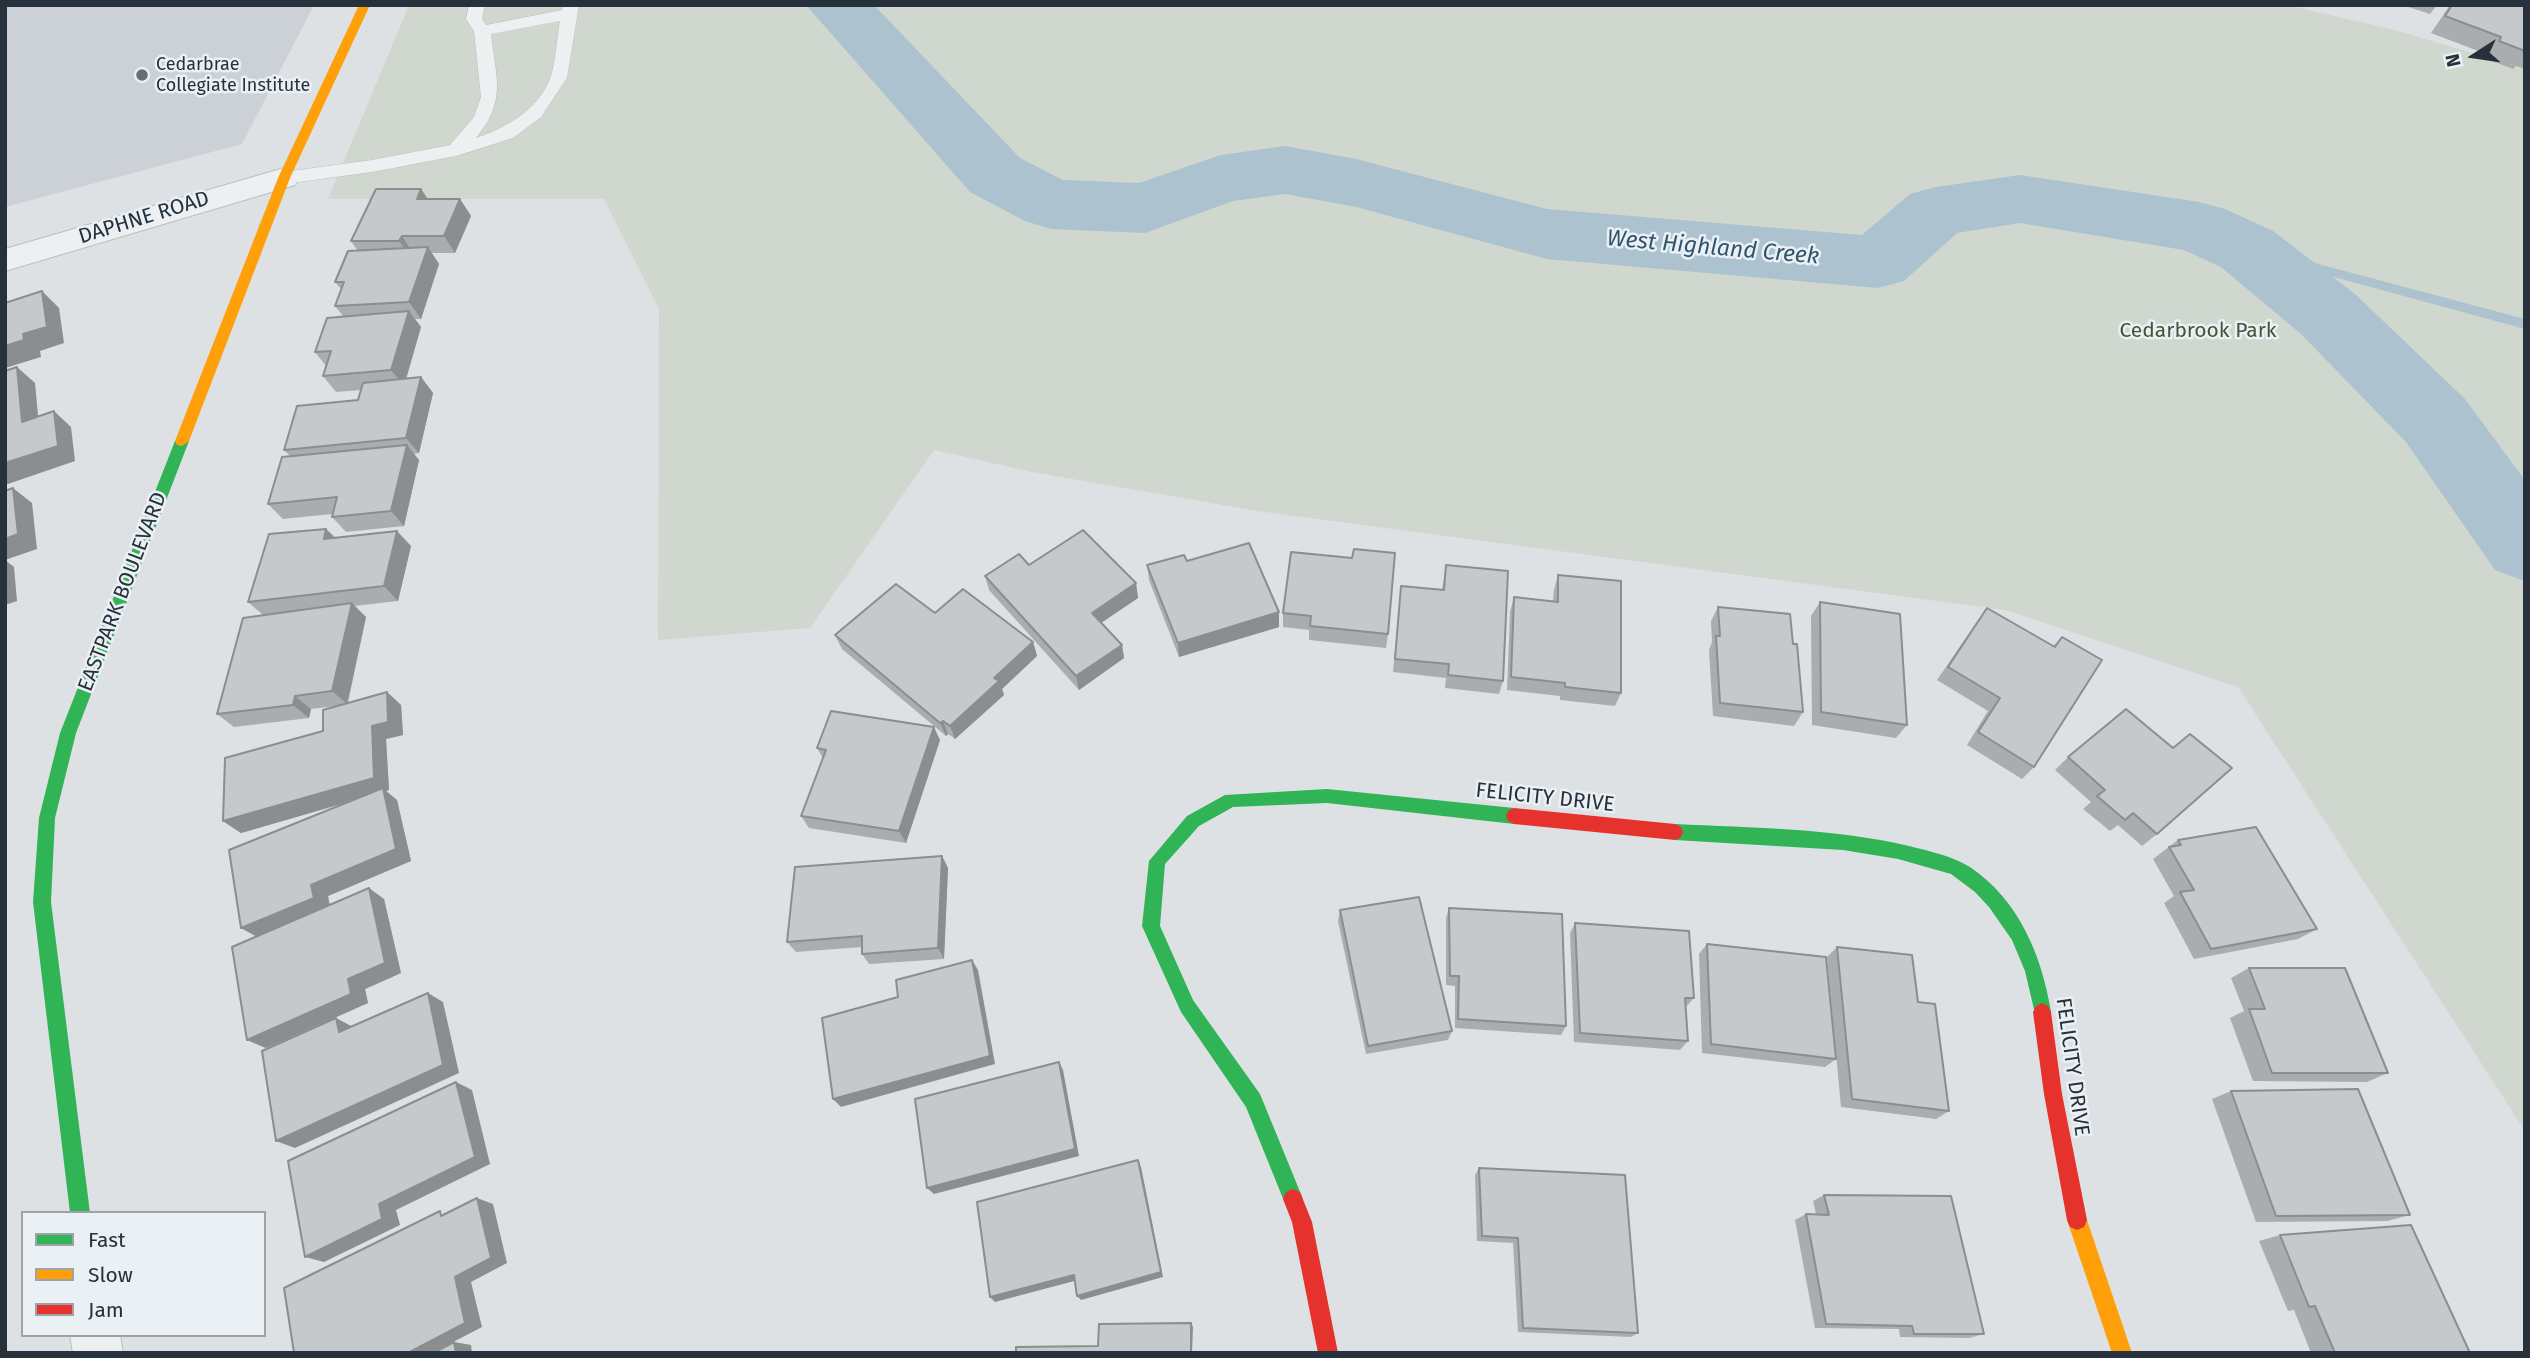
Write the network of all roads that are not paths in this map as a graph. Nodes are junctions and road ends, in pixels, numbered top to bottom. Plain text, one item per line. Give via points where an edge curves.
1 (365, 5) edge
2 (477, 5) edge
3 (570, 10) edge
4 (482, 31) junction
5 (456, 150) junction
6 (284, 178) junction
7 (5, 260) edge
8 (80, 1211) edge
9 (1328, 1353) edge
10 (2122, 1353) edge

1 - 6 street, EASTPARK BOULEVARD
2 - 4 lane via 474,19
3 - 4 lane
3 - 5 lane via 559,78 536,113 507,134
4 - 5 lane via 490,97 482,119
5 - 6 lane
6 - 7 street, DAPHNE ROAD
6 - 8 street, EASTPARK BOULEVARD via 68,733 47,818 42,902
9 - 10 street, FELICITY DRIVE via 1302,1222 1253,1101 1188,1006 1151,926 1157,861 1193,821 1231,800 1327,796 1644,830 1850,841 1921,856 1962,872 1996,899 2021,936 2038,978 2053,1094 2078,1224

